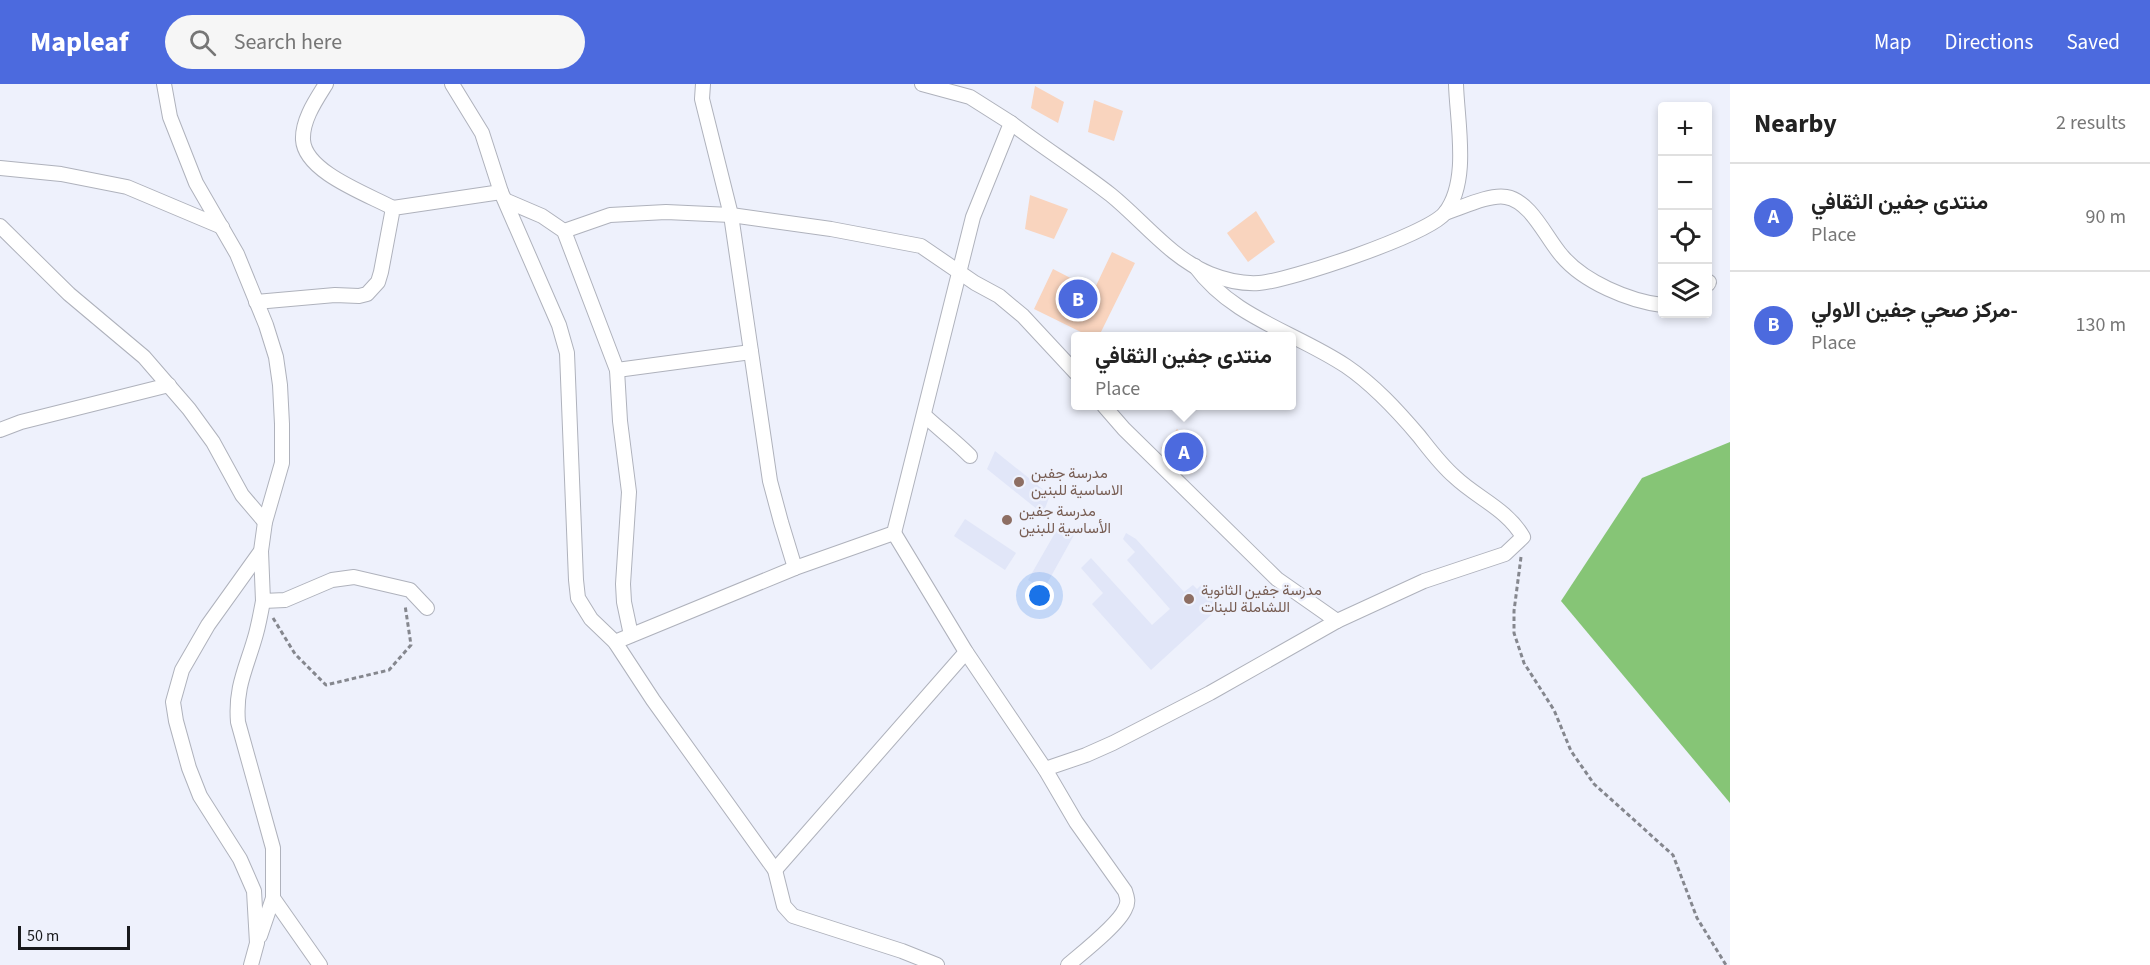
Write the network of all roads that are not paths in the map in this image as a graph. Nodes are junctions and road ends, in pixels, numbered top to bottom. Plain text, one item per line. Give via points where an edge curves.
1 (164, 84) edge
2 (326, 84) edge
3 (703, 84) edge
4 (922, 84) edge
5 (1456, 84) edge
6 (458, 86) edge
7 (1011, 123) junction
8 (0, 168) edge
9 (504, 197) junction
10 (393, 208) junction
11 (1445, 213) junction
12 (731, 215) junction
13 (0, 226) edge
14 (222, 226) junction
15 (564, 231) junction
16 (1195, 266) junction
17 (959, 273) junction
18 (256, 302) junction
19 (1658, 305) edge
20 (1285, 332) edge
21 (1296, 338) edge
22 (751, 352) junction
23 (1071, 368) edge
24 (616, 370) junction
25 (169, 385) junction
26 (1108, 410) edge
27 (924, 415) junction
28 (0, 430) edge
29 (969, 456) dead end
30 (265, 522) junction
31 (894, 533) junction
32 (261, 551) junction
33 (795, 568) junction
34 (263, 601) junction
35 (427, 608) dead end
36 (1337, 621) junction
37 (631, 635) junction
38 (615, 642) junction
39 (966, 652) junction
40 (1045, 769) junction
41 (775, 870) junction
42 (273, 898) junction
43 (257, 943) junction
44 (251, 965) edge
45 (320, 965) edge
46 (937, 965) edge
47 (1068, 965) edge

1 - 14 street via 170,117 196,183
2 - 10 street via 304,127 305,150 326,173
3 - 12 street via 702,99
4 - 7 street via 970,97
5 - 11 street via 1460,170 1456,192
6 - 9 street via 482,133
7 - 16 street via 1110,195
7 - 17 street via 973,217
8 - 14 street via 62,174 127,187
9 - 10 street
9 - 15 street
9 - 38 street via 559,325 567,353 578,598 591,619
10 - 18 street via 378,282 367,294
11 - 16 street via 1422,229 1386,244 1279,280 1241,282
11 - 19 street via 1492,198 1505,196 1517,200 1563,257 1582,272 1616,294
12 - 15 street via 610,215
12 - 17 street via 921,246
12 - 22 street
13 - 25 street via 69,294 144,357
14 - 18 street
15 - 24 street
16 - 20 street via 1207,283 1237,307
17 - 23 street via 999,296 1023,316
17 - 27 street
18 - 30 street via 276,357 282,424 282,463
21 - 36 street via 1365,380 1453,476 1512,520 1522,537 1504,554 1424,581
22 - 24 street
22 - 33 street via 770,481
24 - 37 street via 629,492 623,584
25 - 28 street
25 - 30 street via 213,442 242,495
26 - 36 street via 1277,579
27 - 29 street
27 - 31 street
30 - 32 street
31 - 33 street
31 - 39 street
32 - 34 street
32 - 43 street via 208,625 183,670 173,702 200,796 250,878
33 - 37 street
34 - 35 street via 285,600 343,578 403,588 417,595
34 - 42 street via 237,701 238,722 273,848
36 - 40 street via 1210,693 1086,755
37 - 38 street
38 - 41 street
39 - 40 street
39 - 41 street
40 - 47 street via 1076,822 1120,881 1128,900 1122,914
41 - 46 street via 784,906 793,916
42 - 43 street
42 - 45 street
43 - 44 street

